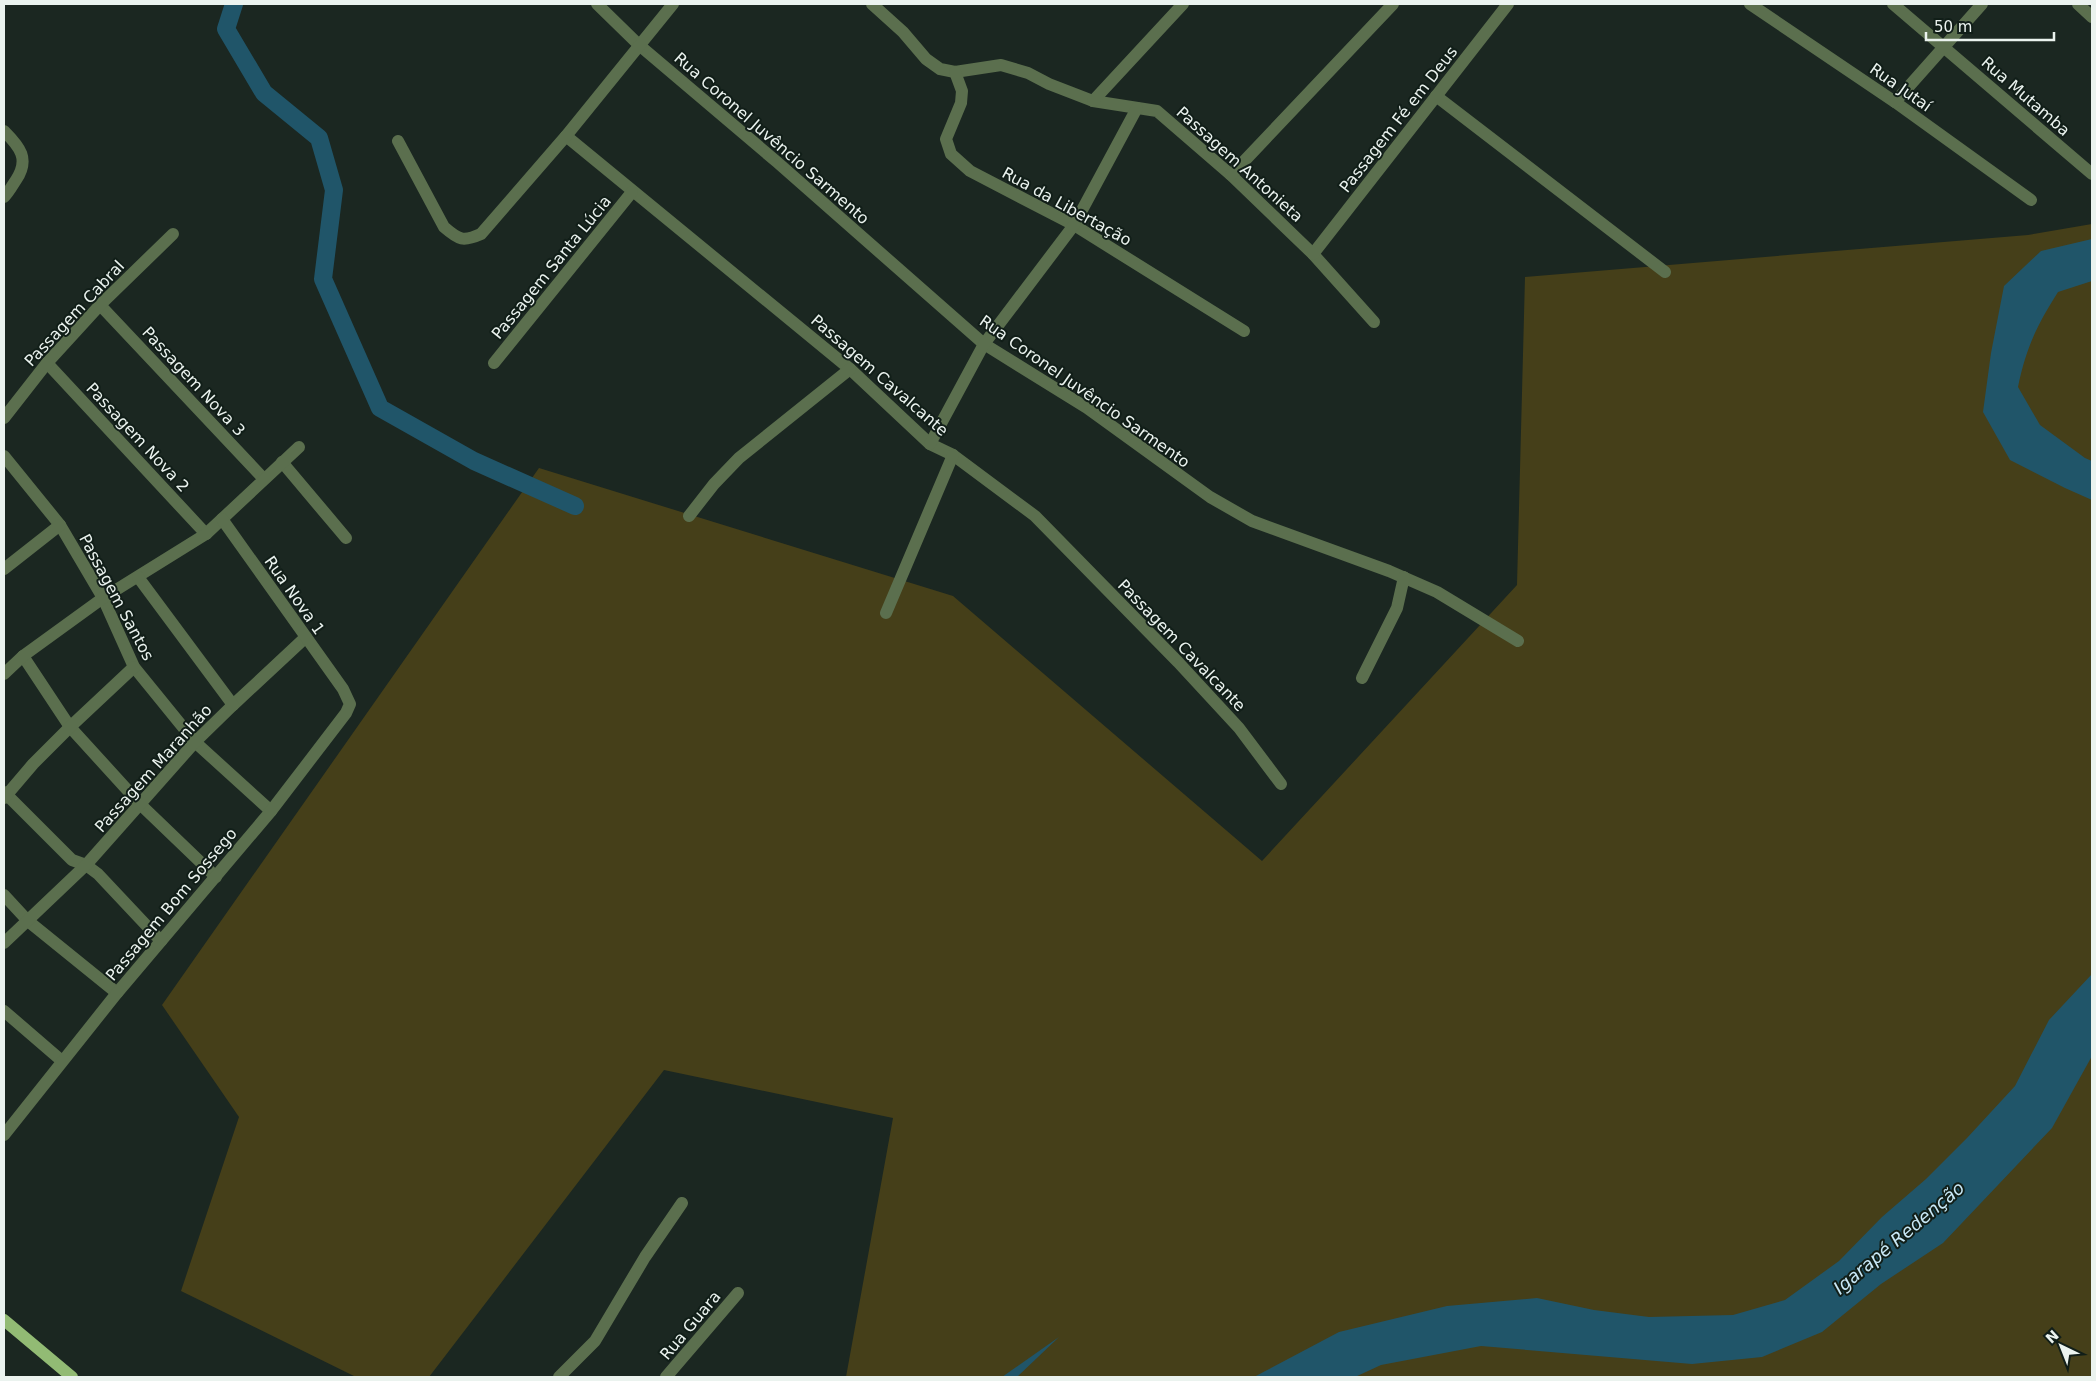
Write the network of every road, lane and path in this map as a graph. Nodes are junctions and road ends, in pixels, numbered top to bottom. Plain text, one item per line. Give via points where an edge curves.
1 (597, 4) edge
2 (673, 4) edge
3 (872, 4) edge
4 (1183, 4) edge
5 (1393, 4) edge
6 (1508, 4) edge
7 (1750, 4) edge
8 (1894, 4) edge
9 (1982, 4) edge
10 (2078, 4) edge
11 (2092, 16) edge
12 (639, 45) junction
13 (1944, 46) junction
14 (955, 72) junction
15 (1436, 96) junction
16 (1093, 101) junction
17 (1895, 102) junction
18 (1137, 108) junction
19 (4, 131) edge
20 (566, 136) junction
21 (398, 141) dead end
22 (2092, 174) edge
23 (1231, 175) junction
24 (632, 192) junction
25 (4, 197) edge
26 (2031, 200) dead end
27 (1074, 225) junction
28 (173, 234) dead end
29 (1313, 254) junction
30 (1665, 272) dead end
31 (100, 305) junction
32 (1374, 322) dead end
33 (1244, 331) dead end
34 (984, 344) junction
35 (47, 363) junction
36 (494, 363) dead end
37 (850, 369) junction
38 (4, 418) edge
39 (930, 444) junction
40 (299, 447) dead end
41 (953, 455) junction
42 (4, 456) edge
43 (282, 462) junction
44 (264, 479) junction
45 (689, 516) dead end
46 (222, 519) junction
47 (60, 525) junction
48 (206, 534) junction
49 (346, 538) dead end
50 (4, 569) edge
51 (138, 577) junction
52 (1404, 577) junction
53 (103, 598) junction
54 (886, 613) dead end
55 (306, 638) junction
56 (1518, 641) dead end
57 (23, 656) junction
58 (134, 667) junction
59 (4, 674) edge
60 (1362, 678) dead end
61 (343, 689) joint
62 (233, 704) junction
63 (70, 727) junction
64 (195, 742) junction
65 (1281, 784) dead end
66 (5, 795) edge
67 (141, 805) junction
68 (271, 811) junction
69 (86, 866) junction
70 (216, 878) junction
71 (4, 895) edge
72 (28, 921) junction
73 (162, 941) junction
74 (4, 943) edge
75 (117, 992) junction
76 (4, 1010) edge
77 (62, 1061) junction
78 (6, 1128) edge
79 (682, 1203) dead end
80 (738, 1293) dead end
81 (4, 1320) edge
82 (72, 1377) edge
83 (559, 1377) edge
84 (666, 1377) edge

1 - 12 street, Rua Coronel Juvêncio Sarmento
2 - 12 street
3 - 14 street via 926,58 940,69
4 - 16 street
5 - 23 street
6 - 15 street, Passagem Fé em Deus
7 - 17 street, Rua Jutaí
8 - 13 street, Rua Mutamba
9 - 13 street
10 - 11 street
12 - 20 street
12 - 34 street, Rua Coronel Juvêncio Sarmento
13 - 17 street
13 - 22 street, Rua Mutamba
14 - 16 street, Passagem Antonieta via 1001,65
14 - 27 street, Rua da Libertação via 962,91 961,103 946,138 951,154 970,171
15 - 29 street, Passagem Fé em Deus
15 - 30 street
16 - 18 street, Passagem Antonieta
17 - 26 street, Rua Jutaí
18 - 23 street, Passagem Antonieta via 1157,111
18 - 27 street
19 - 25 street via 23,155 22,171
20 - 21 street via 481,234 468,240 455,237 444,227
20 - 24 street, Passagem Cavalcante
23 - 29 street, Passagem Antonieta
24 - 36 street, Passagem Santa Lúcia
24 - 37 street, Passagem Cavalcante
27 - 33 street, Rua da Libertação
27 - 34 street
28 - 31 street, Passagem Cabral
29 - 32 street, Passagem Antonieta
31 - 35 street, Passagem Cabral
31 - 44 street, Passagem Nova 3
34 - 39 street
34 - 52 street, Rua Coronel Juvêncio Sarmento via 1087,408 1210,498 1244,516
35 - 38 street, Passagem Cabral
35 - 48 street, Passagem Nova 2
37 - 39 street, Passagem Cavalcante
37 - 45 street via 739,458
39 - 41 street, Passagem Cavalcante
40 - 43 street
41 - 54 street
41 - 65 street, Passagem Cavalcante via 1035,516 1232,720
42 - 47 street, Passagem Santos
43 - 44 street
43 - 49 street
44 - 46 street
46 - 48 street
46 - 55 street, Rua Nova 1
47 - 50 street
47 - 53 street, Passagem Santos
48 - 51 street
51 - 53 street
51 - 62 street, Passagem Maranhão
52 - 56 street, Rua Coronel Juvêncio Sarmento via 1437,592
52 - 60 street via 1396,608
53 - 57 street
53 - 58 street, Passagem Santos
55 - 61 street, Rua Nova 1
55 - 62 street
57 - 59 street
57 - 63 street
58 - 63 street
58 - 64 street, Passagem Santos
61 - 68 street, Passagem Bom Sossego via 350,704 346,713
62 - 64 street, Passagem Maranhão
63 - 66 street
63 - 67 street
64 - 67 street, Passagem Maranhão
64 - 68 street, Passagem Santos
66 - 69 street via 72,860
67 - 69 street, Passagem Maranhão
67 - 70 street
68 - 70 street, Passagem Bom Sossego
69 - 72 street, Passagem Maranhão
69 - 73 street via 98,874
70 - 73 street, Passagem Bom Sossego
71 - 72 street
72 - 74 street, Passagem Maranhão
72 - 75 street
73 - 75 street, Passagem Bom Sossego
75 - 77 street, Passagem Bom Sossego
76 - 77 street
77 - 78 street, Passagem Bom Sossego
79 - 83 street via 595,1340
80 - 84 street, Rua Guara
81 - 82 main road

